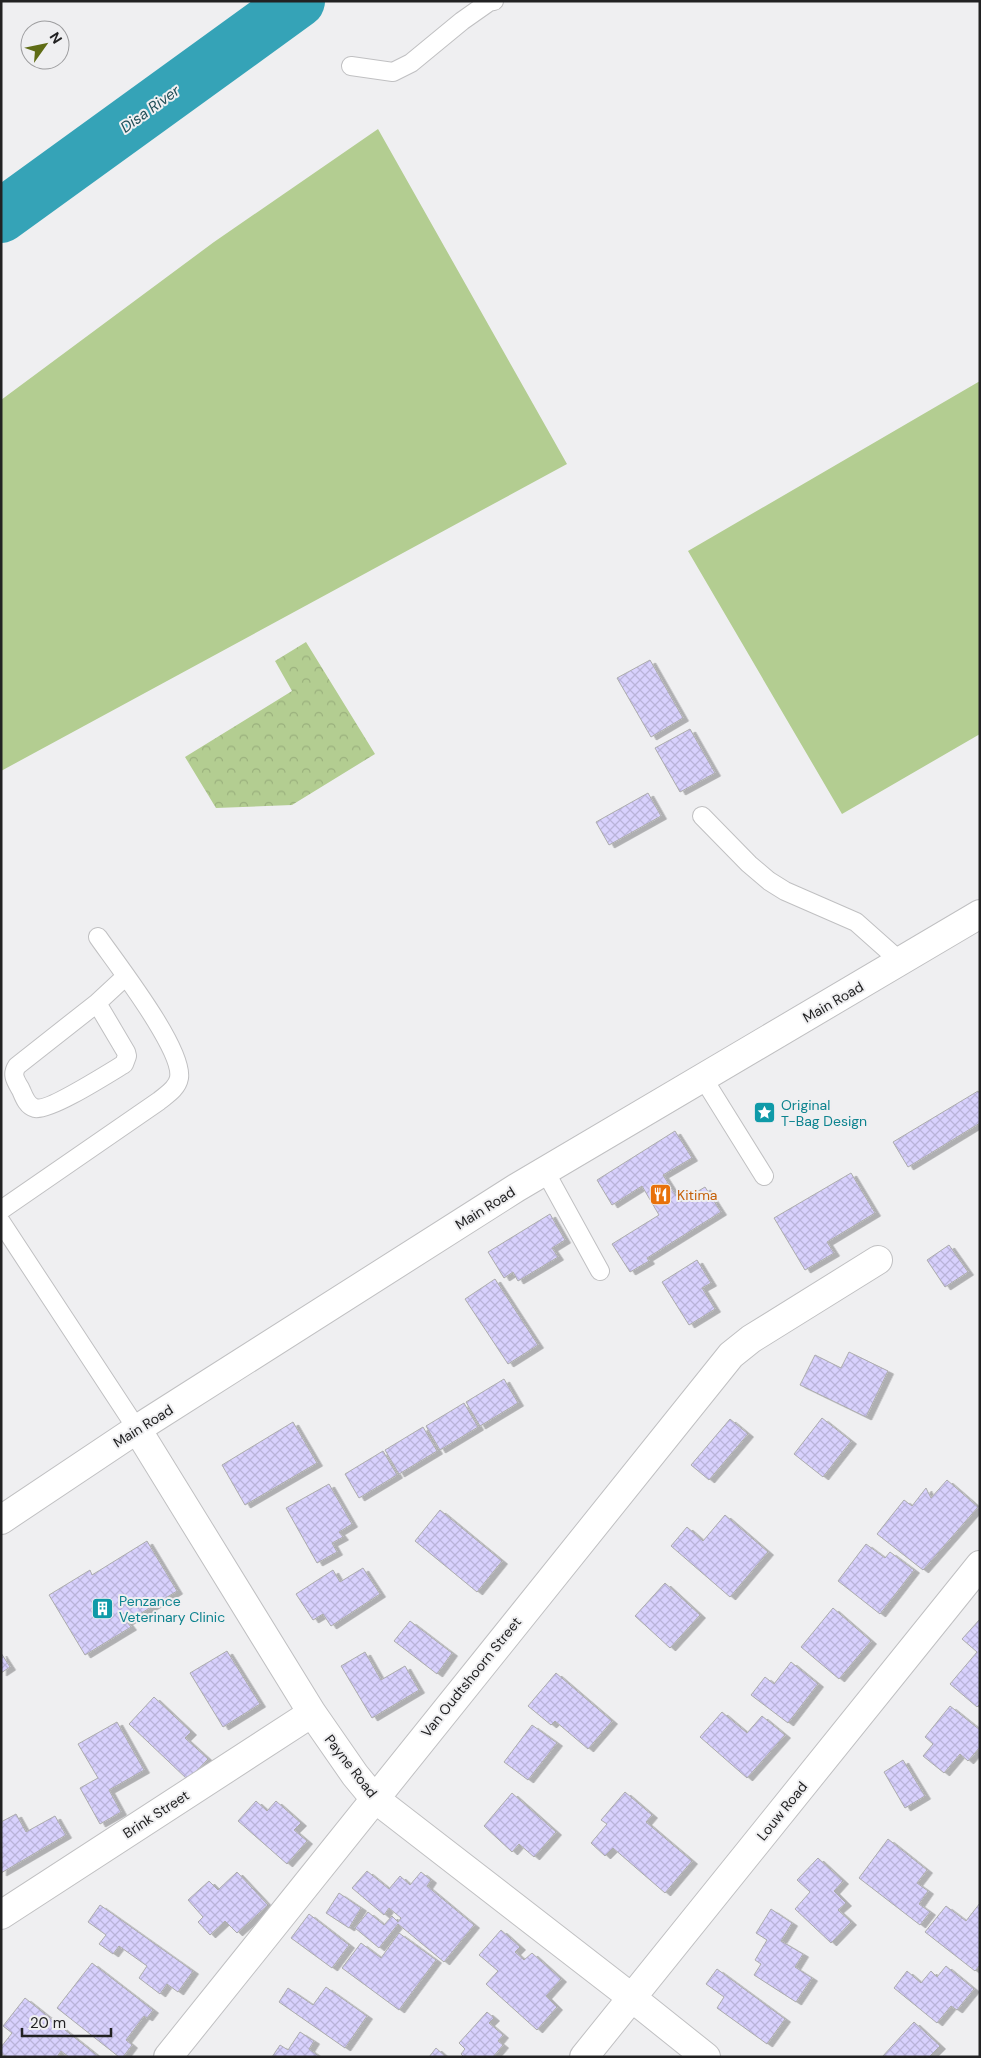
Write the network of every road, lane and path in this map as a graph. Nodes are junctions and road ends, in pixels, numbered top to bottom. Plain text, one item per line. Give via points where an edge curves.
1 (494, 1) edge
2 (351, 66) dead end
3 (702, 816) dead end
4 (980, 914) edge
5 (98, 937) dead end
6 (901, 962) junction
7 (125, 977) junction
8 (97, 1003) junction
9 (703, 1078) junction
10 (545, 1171) junction
11 (764, 1176) dead end
12 (1, 1210) edge
13 (1, 1222) edge
14 (878, 1260) dead end
15 (600, 1271) dead end
16 (137, 1429) junction
17 (1, 1520) edge
18 (980, 1564) edge
19 (312, 1713) junction
20 (374, 1798) junction
21 (1, 1915) edge
22 (631, 1997) junction
23 (168, 2057) edge
24 (584, 2057) edge
25 (706, 2057) edge

1 - 2 lane via 462,21 411,63 393,72
3 - 6 lane via 769,881 856,922
4 - 6 street, Main Road
5 - 7 lane
6 - 9 street, Main Road
7 - 8 lane
7 - 12 lane via 150,1012 176,1060 178,1080 159,1101
8 - 8 lane via 17,1066 14,1077 32,1107 40,1109 83,1089 124,1064 126,1052
9 - 10 street, Main Road
9 - 11 lane
10 - 15 lane
10 - 16 street, Main Road
13 - 16 lane
14 - 20 street, Van Oudtshoorn Street via 750,1339 731,1355
16 - 17 street, Main Road
16 - 19 street, Payne Road
18 - 22 street, Louw Road
19 - 20 street, Payne Road
19 - 21 street, Brink Street
20 - 22 street, Payne Road
20 - 23 street, Van Oudtshoorn Street
22 - 24 street, Louw Road
22 - 25 street, Payne Road

